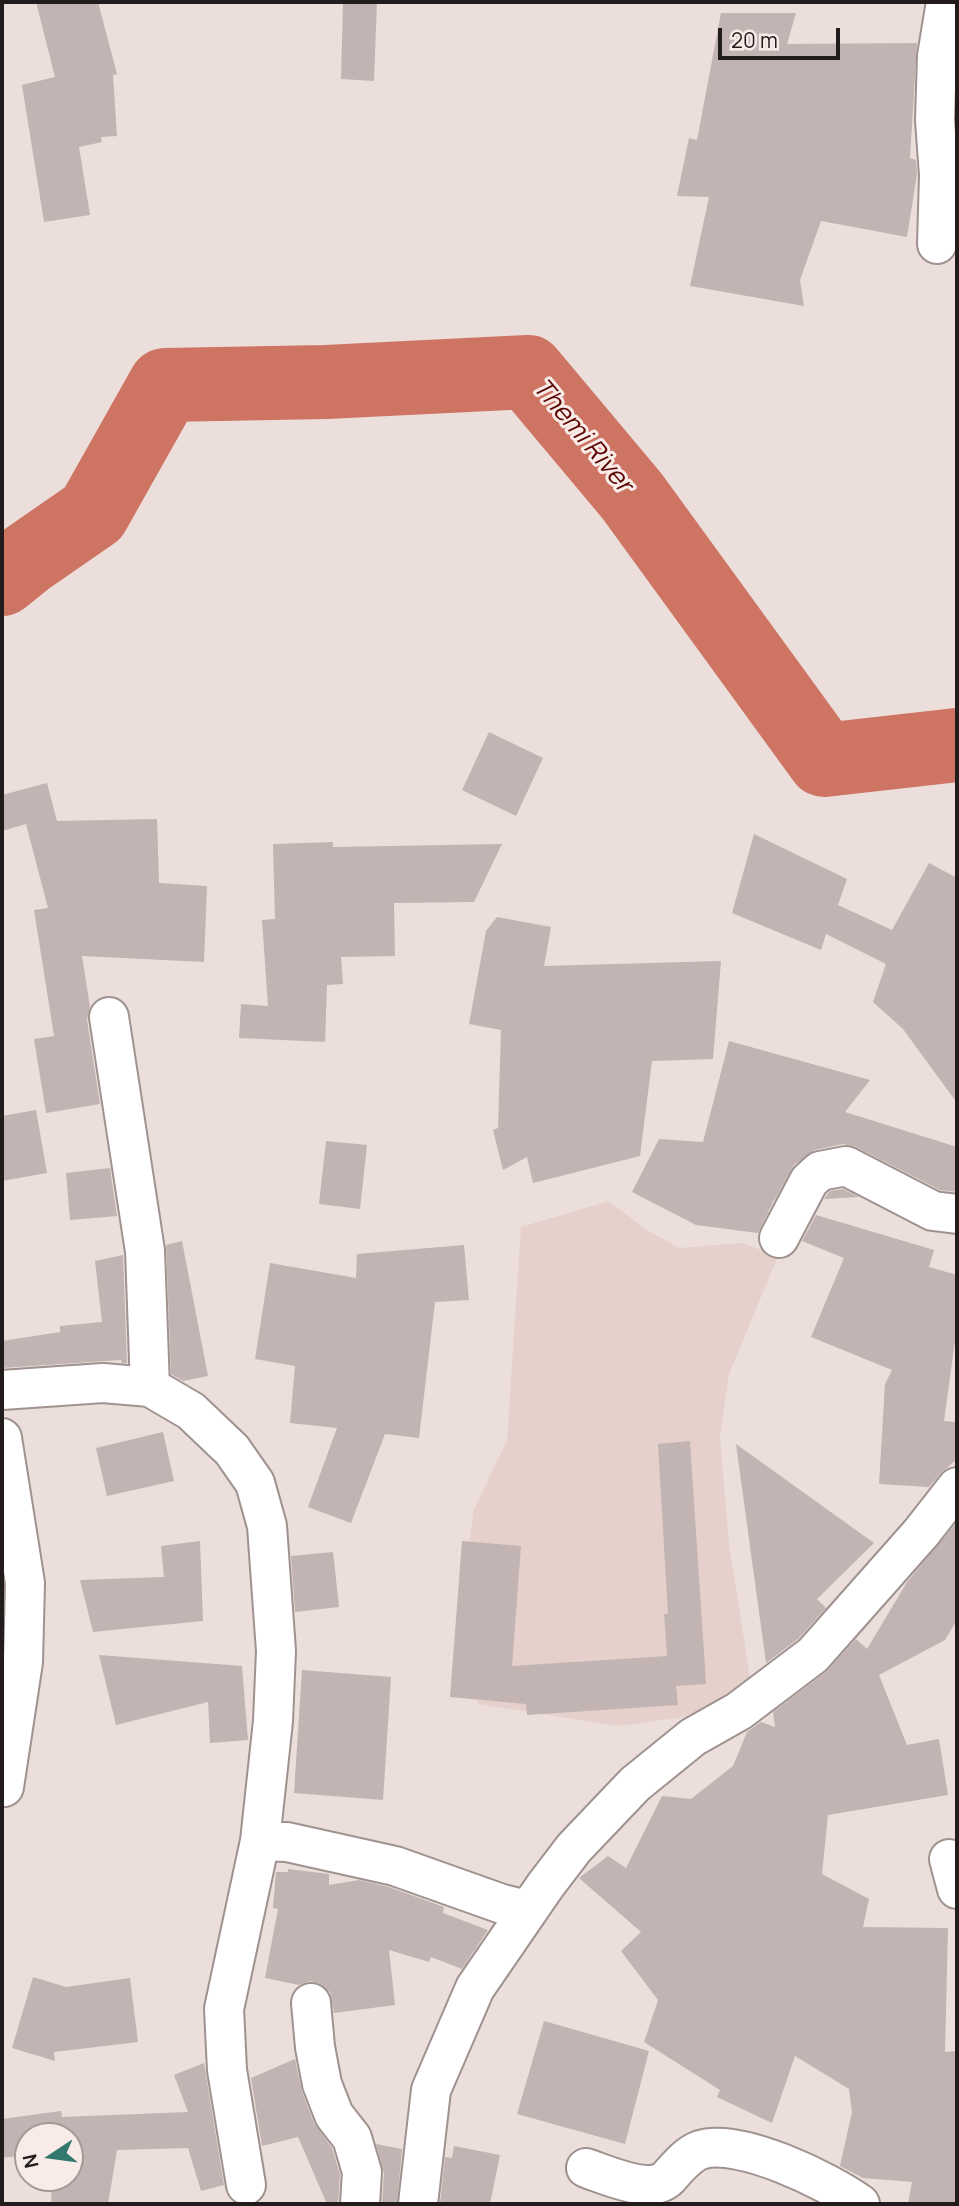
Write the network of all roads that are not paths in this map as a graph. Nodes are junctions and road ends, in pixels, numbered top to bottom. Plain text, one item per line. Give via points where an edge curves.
1 (946, 2) edge
2 (937, 244) dead end
3 (109, 1017) dead end
4 (957, 1214) edge
5 (779, 1238) dead end
6 (150, 1387) junction
7 (2, 1390) edge
8 (2, 1438) edge
9 (957, 1487) edge
10 (4, 1787) dead end
11 (260, 1841) junction
12 (527, 1910) junction
13 (311, 2003) dead end
14 (586, 2168) dead end
15 (246, 2185) dead end
16 (360, 2204) edge
17 (418, 2204) edge
18 (860, 2204) edge

1 - 2 street via 935,120
3 - 6 street via 145,1251
4 - 5 street via 933,1211 846,1166 820,1171 809,1181
6 - 7 street via 103,1383
6 - 11 street via 191,1410 232,1450 256,1483 267,1526 276,1651
8 - 10 street via 25,1583 23,1662
9 - 12 street via 813,1655 739,1711 693,1737 635,1784 574,1848
11 - 12 street via 287,1842 395,1866
11 - 15 street via 224,2009 227,2070
12 - 17 street via 475,1988 431,2090
13 - 16 street via 323,2084 334,2115 352,2138 362,2172
14 - 18 street via 650,2186 665,2181 680,2163 699,2151 719,2147 776,2160

